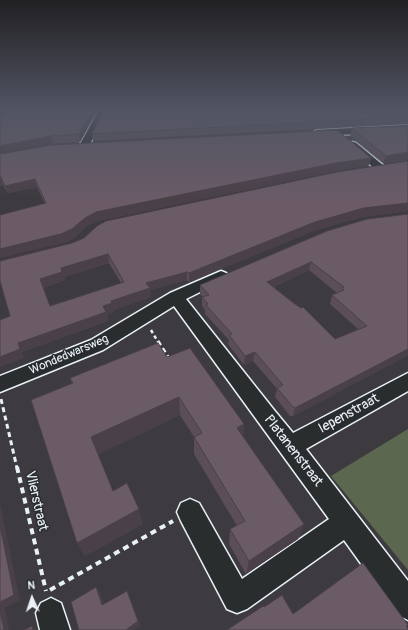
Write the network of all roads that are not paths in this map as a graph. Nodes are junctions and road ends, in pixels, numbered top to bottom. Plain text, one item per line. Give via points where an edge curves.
1 (84, 139) edge
2 (347, 139) edge
3 (99, 145) edge
4 (394, 166) edge
5 (380, 168) junction
6 (365, 170) edge
7 (235, 270) edge
8 (176, 297) junction
9 (408, 381) edge
10 (0, 384) edge
11 (290, 446) junction
12 (190, 512) road end
13 (347, 522) junction
14 (408, 605) edge

1 - 3 street via 80,146
2 - 5 street
4 - 5 street
5 - 6 street
7 - 8 street, Wondedwarsweg
8 - 10 street, Wondedwarsweg via 97,345
8 - 11 street, Platanenstraat via 266,418
9 - 11 street, Iepenstraat
11 - 13 street, Platanenstraat
12 - 13 street via 237,599
13 - 14 street, Platanenstraat

